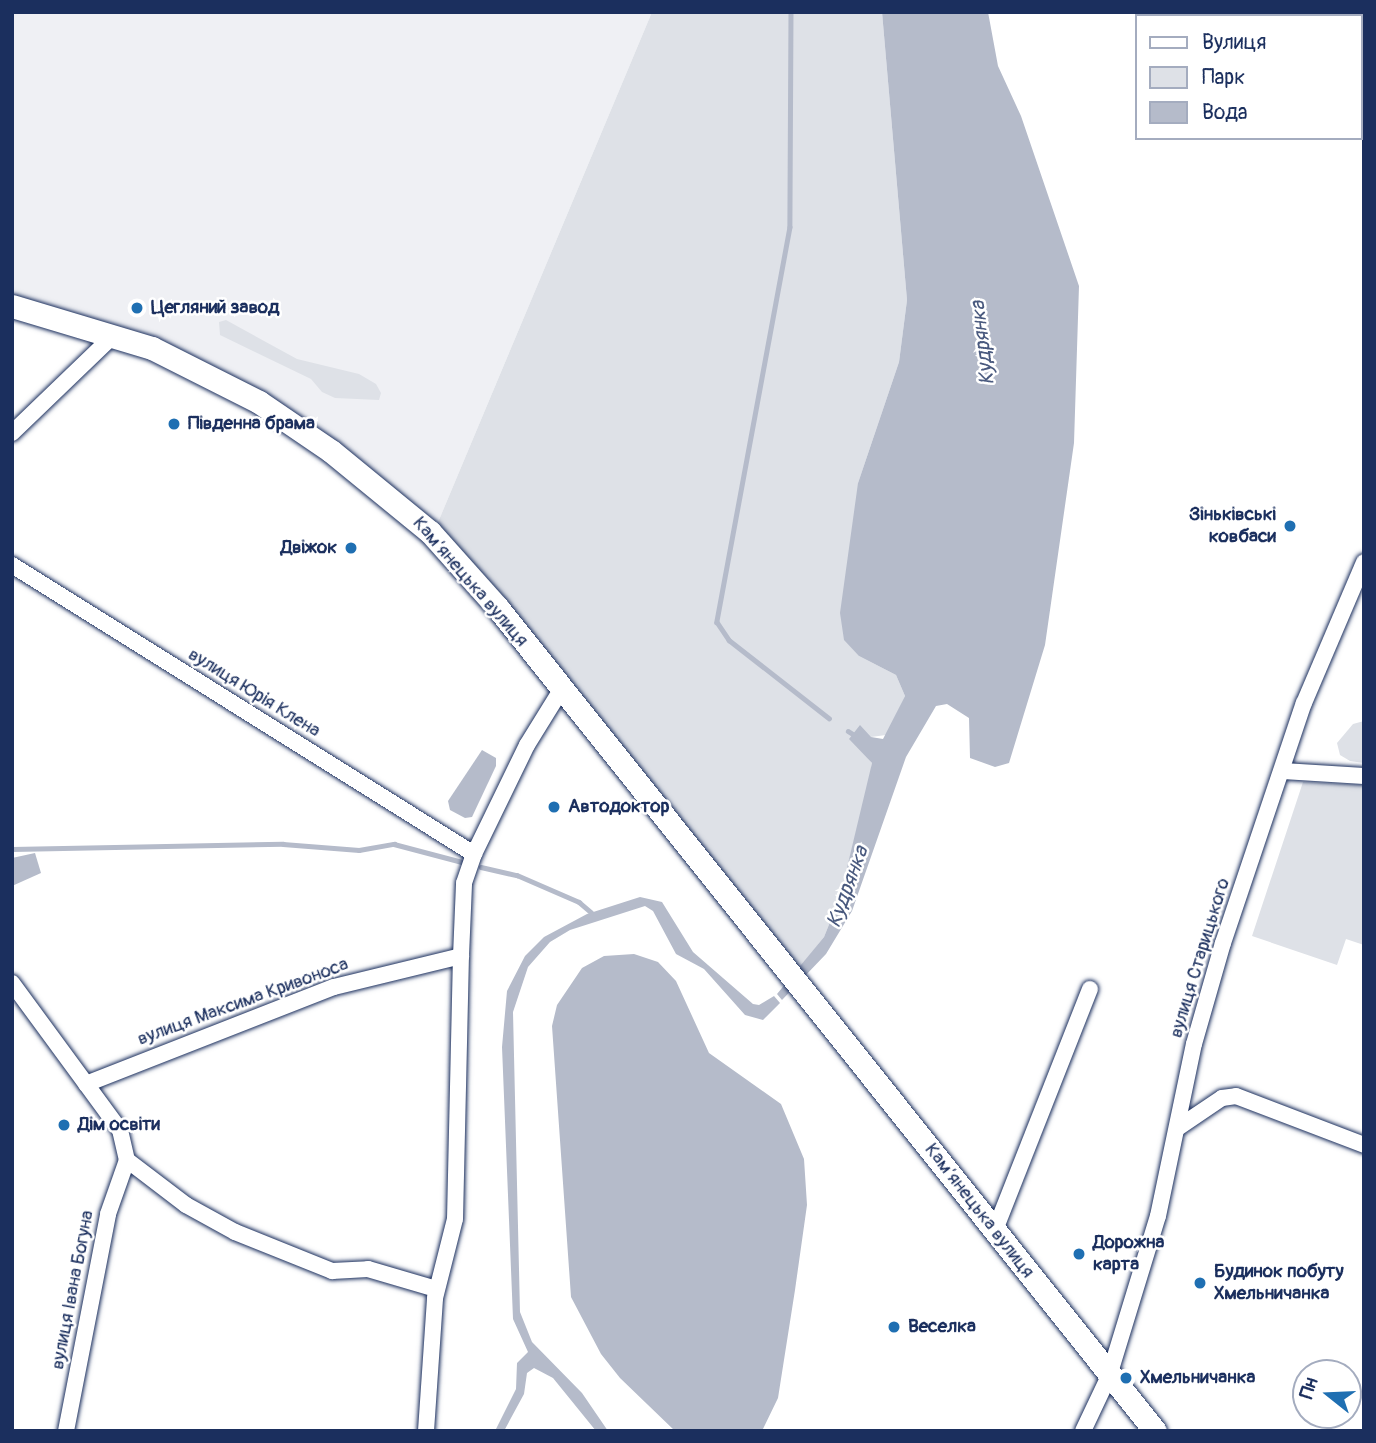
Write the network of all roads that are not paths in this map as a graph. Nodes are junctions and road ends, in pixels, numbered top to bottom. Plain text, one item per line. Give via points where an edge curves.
1 (12, 306) edge
2 (114, 335) junction
3 (12, 433) edge
4 (1364, 562) edge
5 (12, 565) edge
6 (561, 690) junction
7 (1283, 771) junction
8 (1364, 776) edge
9 (474, 854) junction
10 (461, 956) junction
11 (12, 983) edge
12 (1090, 989) dead end
13 (86, 1084) junction
14 (1179, 1127) junction
15 (1364, 1145) edge
16 (127, 1160) junction
17 (995, 1230) junction
18 (436, 1289) junction
19 (1110, 1376) junction
20 (66, 1431) edge
21 (426, 1431) edge
22 (1083, 1431) edge
23 (1155, 1431) edge

1 - 2 main road, Камʼянецька вулиця
2 - 3 street
2 - 6 main road, Камʼянецька вулиця via 198,369 259,402 378,489 430,532
4 - 7 street, вулиця Старицького via 1304,703
5 - 9 street, вулиця Юрія Клена
6 - 9 street via 524,750
6 - 17 main road, Камʼянецька вулиця
7 - 8 street
7 - 14 street, вулиця Старицького via 1212,981 1194,1044
9 - 10 street via 464,883
10 - 13 street, вулиця Максима Кривоноса via 334,987
10 - 18 street via 455,1219
11 - 13 street
12 - 17 street
13 - 16 street via 120,1130
14 - 15 street via 1222,1098 1236,1096
14 - 19 street, вулиця Старицького
16 - 18 street via 208,1219 332,1271 368,1269
16 - 20 street, вулиця Івана Богуна via 108,1214
17 - 19 main road, Камʼянецька вулиця
18 - 21 street
19 - 22 street, вулиця Старицького
19 - 23 main road, Камʼянецька вулиця

